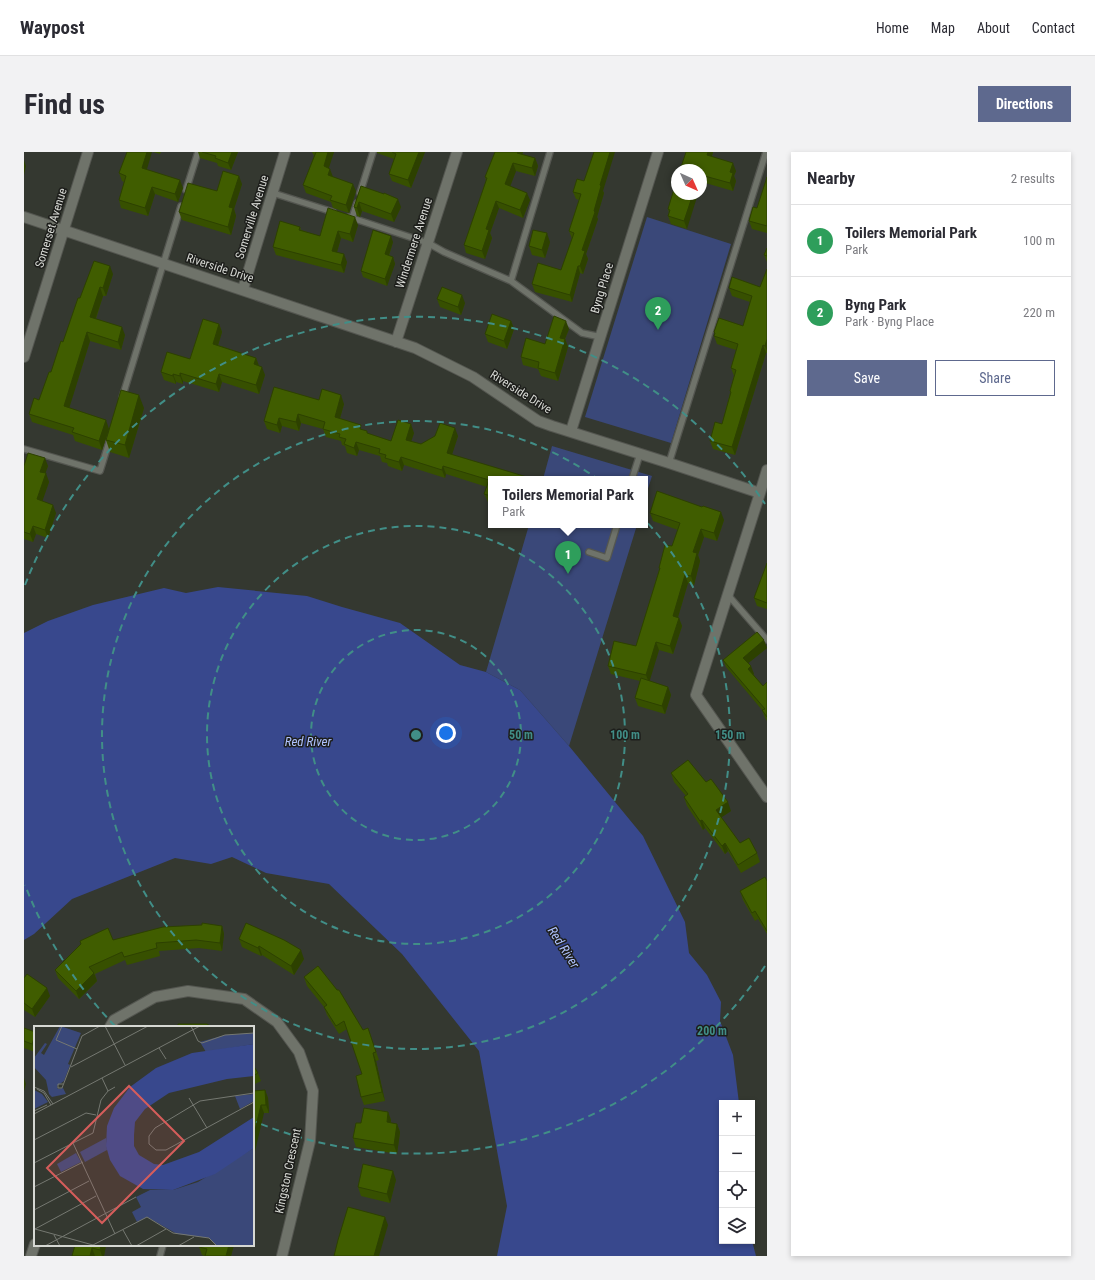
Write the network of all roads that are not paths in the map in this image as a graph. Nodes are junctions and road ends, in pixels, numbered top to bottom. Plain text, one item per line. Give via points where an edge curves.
1 (88, 152) edge
2 (198, 152) edge
3 (285, 152) edge
4 (373, 152) edge
5 (457, 152) edge
6 (550, 152) edge
7 (658, 152) edge
8 (766, 152) edge
9 (272, 193) junction
10 (338, 214) edge
11 (345, 216) edge
12 (24, 217) edge
13 (352, 218) junction
14 (64, 230) junction
15 (428, 242) junction
16 (163, 263) junction
17 (511, 281) junction
18 (243, 289) junction
19 (601, 337) junction
20 (396, 342) junction
21 (24, 357) edge
22 (120, 404) edge
23 (571, 431) junction
24 (112, 434) edge
25 (24, 449) edge
26 (640, 454) junction
27 (669, 463) junction
28 (767, 470) edge
29 (633, 476) edge
30 (760, 493) junction
31 (616, 528) edge
32 (589, 552) dead end
33 (727, 594) junction
34 (767, 640) edge
35 (767, 797) edge
36 (111, 1026) edge
37 (34, 1246) edge
38 (163, 1246) edge
39 (31, 1256) edge
40 (160, 1256) edge
41 (282, 1256) edge

1 - 14 street, Somerset Avenue
2 - 16 lane
3 - 9 street, Somerville Avenue
4 - 13 lane
5 - 15 street, Windermere Avenue
6 - 17 lane
7 - 19 street, Byng Place
8 - 27 lane
9 - 10 lane
9 - 18 street, Somerville Avenue
11 - 13 lane
12 - 14 street, Riverside Drive
13 - 15 lane
14 - 16 street, Riverside Drive
14 - 21 street, Somerset Avenue
15 - 17 lane via 444,252
15 - 20 street, Windermere Avenue
16 - 18 street, Riverside Drive
16 - 22 lane
17 - 19 lane via 582,333
18 - 20 street, Riverside Drive
19 - 23 street, Byng Place
20 - 23 street, Riverside Drive via 473,377 538,420
23 - 26 street, Riverside Drive
24 - 25 lane via 100,471
26 - 27 street, Riverside Drive
26 - 29 lane
27 - 30 street, Riverside Drive
28 - 30 street
30 - 33 street
31 - 32 lane via 607,558
33 - 34 lane
33 - 35 street via 696,695
36 - 41 street, Kingston Crescent via 114,1020 155,997 188,991 244,999 277,1022 299,1052 313,1091 310,1141
37 - 39 street
38 - 40 lane

